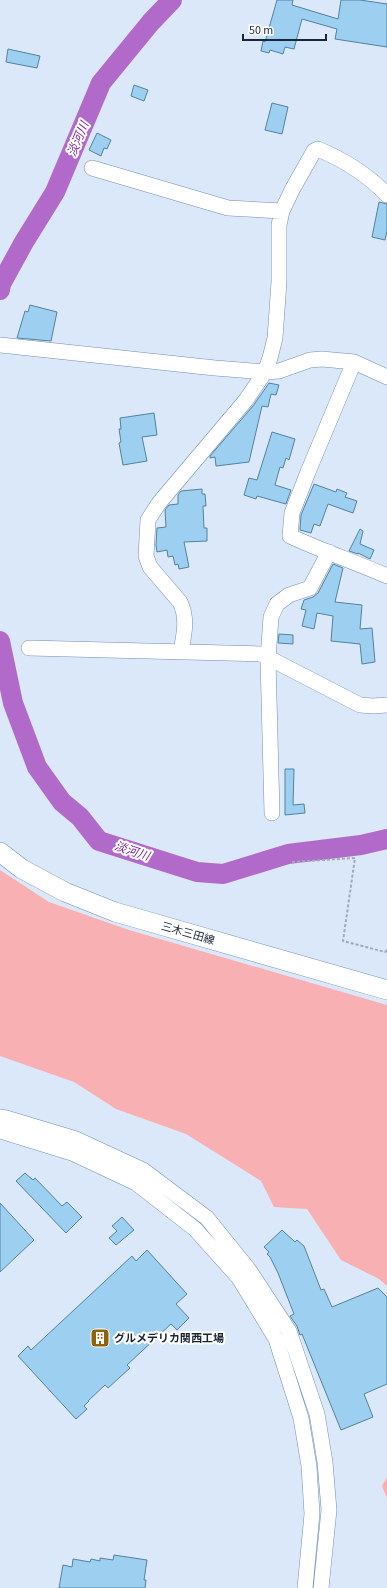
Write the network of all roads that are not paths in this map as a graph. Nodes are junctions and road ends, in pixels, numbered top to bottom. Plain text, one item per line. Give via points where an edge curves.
1 (92, 168) dead end
2 (387, 195) edge
3 (282, 211) junction
4 (0, 345) edge
5 (354, 362) junction
6 (265, 372) junction
7 (387, 377) edge
8 (329, 552) junction
9 (387, 576) edge
10 (29, 648) dead end
11 (181, 652) junction
12 (268, 658) junction
13 (387, 705) edge
14 (272, 813) dead end
15 (0, 852) edge
16 (387, 990) edge
17 (0, 1117) edge
18 (0, 1131) edge
19 (305, 1588) edge
20 (321, 1588) edge

1 - 3 street via 228,208
2 - 3 street via 375,182 341,158 318,149
3 - 6 street via 279,225 279,282 275,338
4 - 6 street
5 - 6 street via 310,360
5 - 7 street
5 - 8 street via 292,512 290,536
6 - 11 street via 246,400 159,503 148,520 146,556 150,567 183,607 186,628
8 - 9 street
8 - 12 street via 310,588 290,595 277,604 271,617
10 - 11 street
11 - 12 street via 261,654
12 - 13 street via 360,705
12 - 14 street
15 - 16 main road, 三木三田線 via 22,869 65,892 115,912
17 - 20 street via 76,1139 143,1170 207,1218 250,1270 289,1331 317,1414 329,1510
18 - 19 street via 72,1153 136,1183 195,1229 239,1278 276,1339 301,1418 309,1466 312,1514

